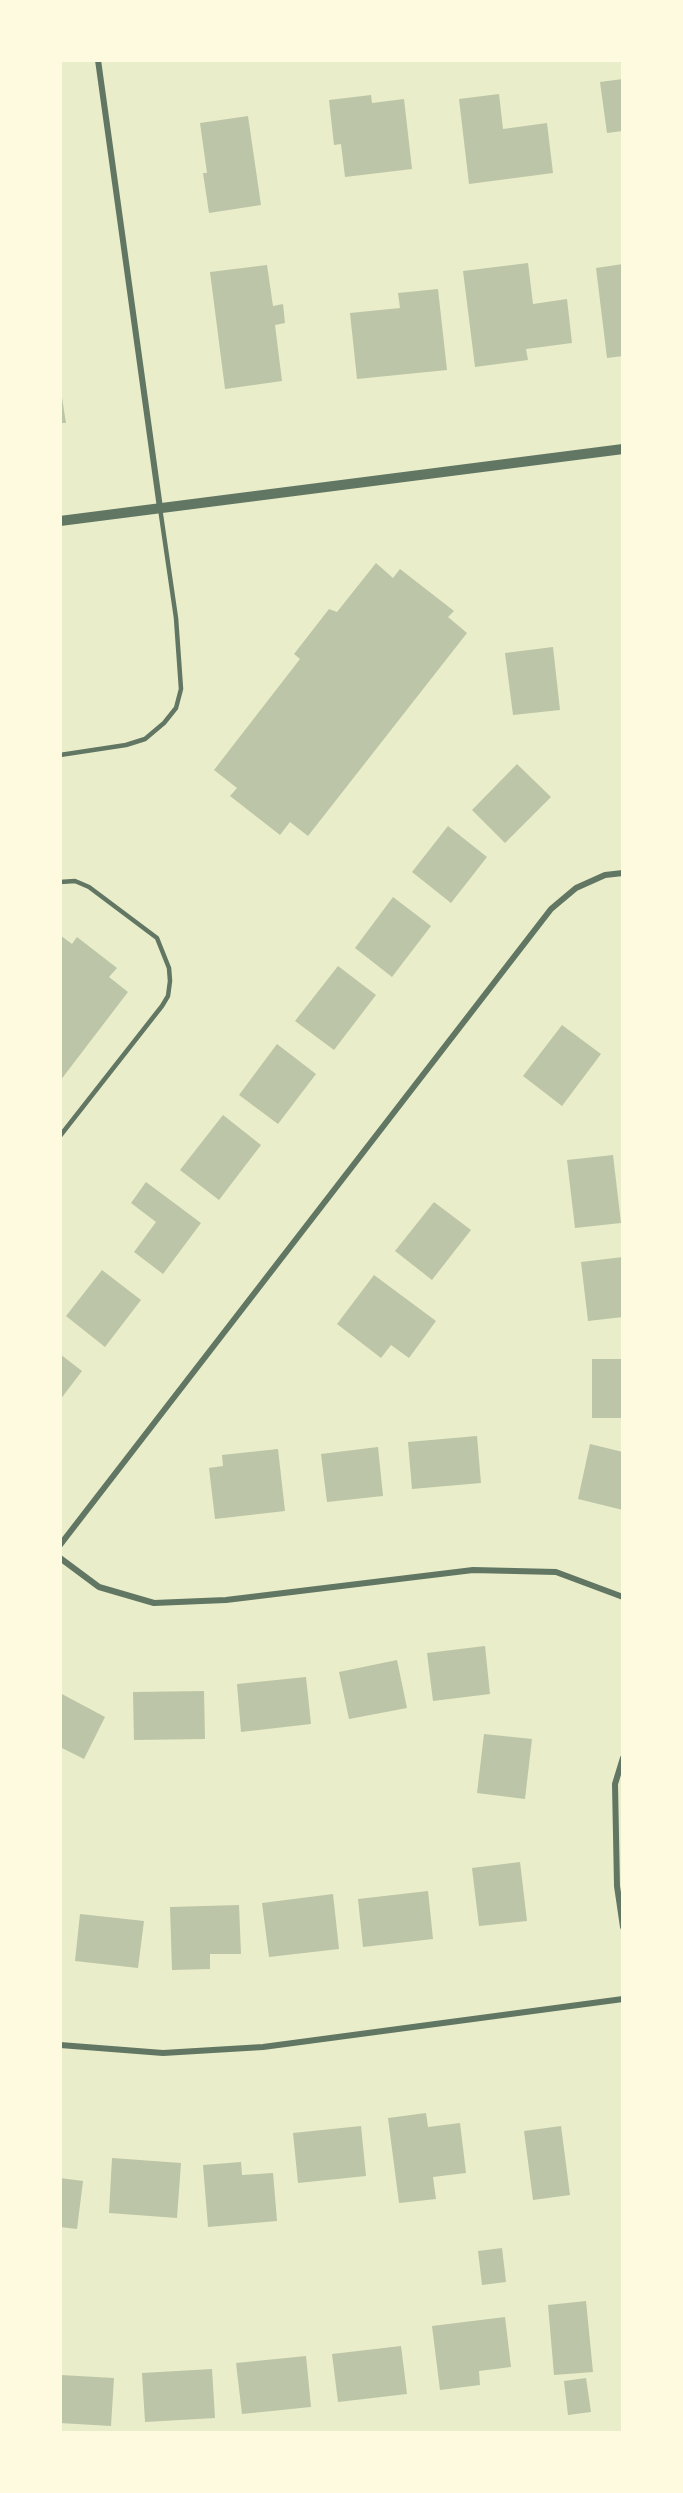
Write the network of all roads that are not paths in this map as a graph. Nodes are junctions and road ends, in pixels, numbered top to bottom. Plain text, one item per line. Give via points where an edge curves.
1 (98, 60) edge
2 (623, 449) edge
3 (160, 508) junction
4 (60, 520) edge
5 (60, 755) edge
6 (623, 873) edge
7 (60, 882) edge
8 (60, 1136) edge
9 (60, 1545) edge
10 (60, 1558) edge
11 (623, 1597) edge
12 (623, 1758) edge
13 (623, 1927) edge
14 (623, 1999) edge
15 (60, 2044) edge

1 - 3 street
2 - 3 street
3 - 4 street
3 - 5 lane via 176,618 181,689 176,708 145,739
6 - 9 street via 605,875 576,888 551,909
7 - 8 lane via 75,881 89,887 157,939 170,974 168,996 162,1006
10 - 11 street via 99,1587 154,1603 226,1599 473,1570 556,1572
12 - 13 street via 615,1784 617,1886
14 - 15 street via 263,2047 163,2053

